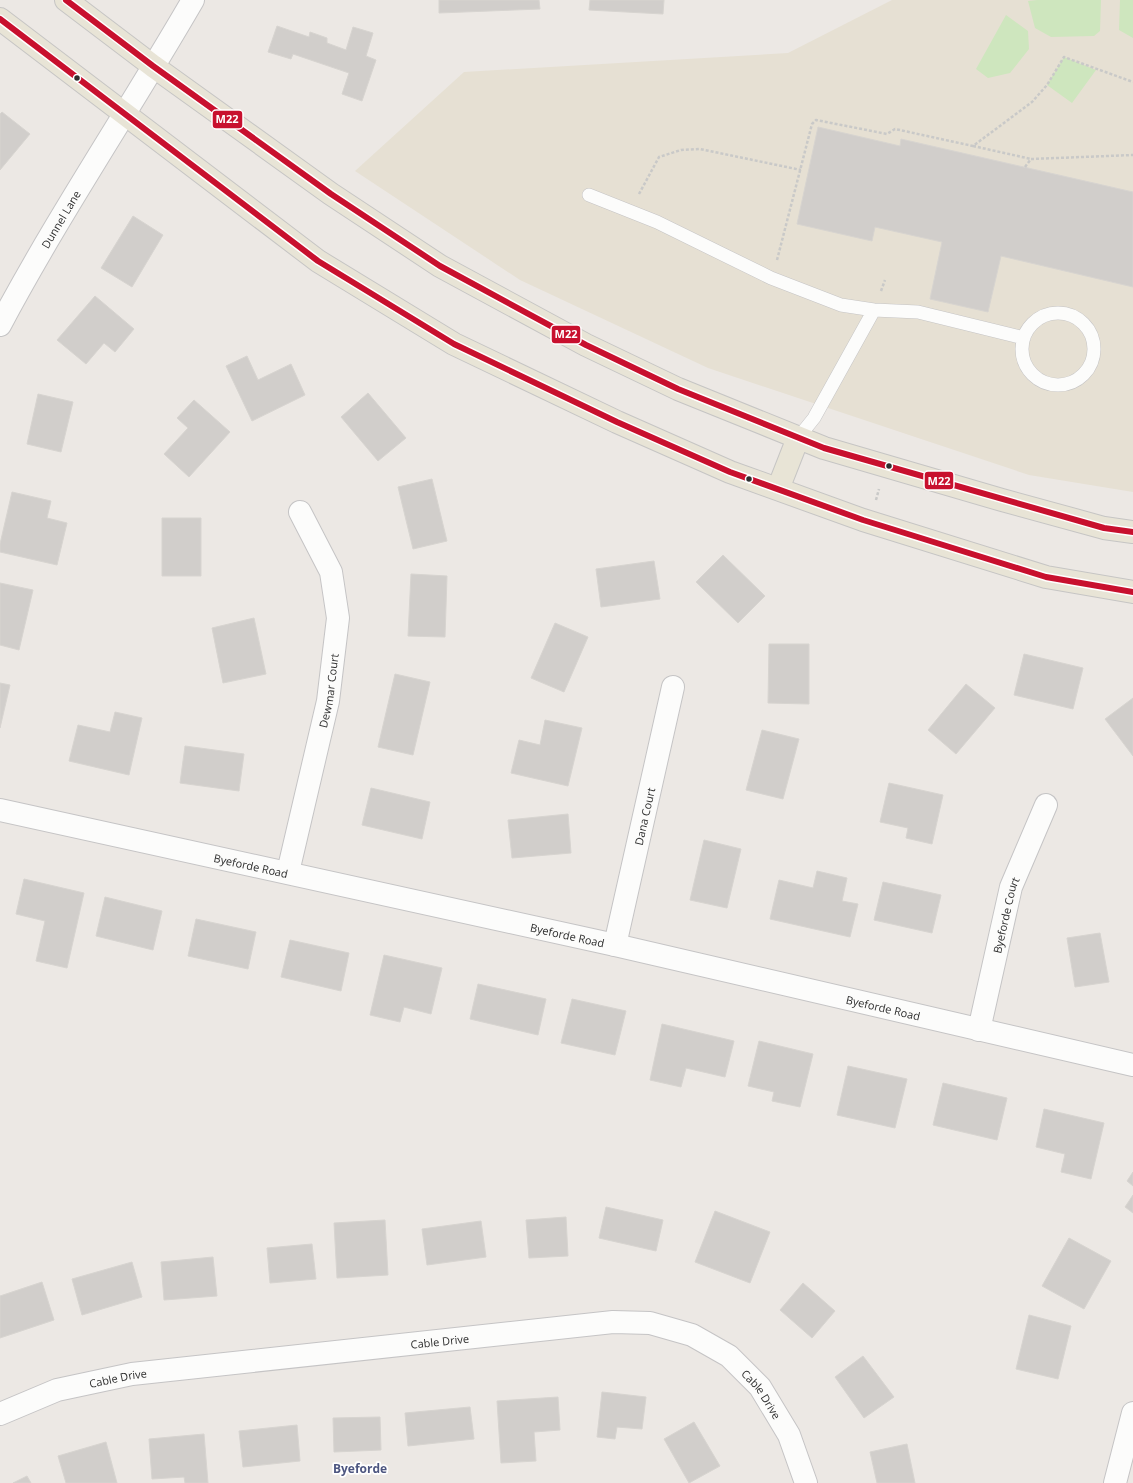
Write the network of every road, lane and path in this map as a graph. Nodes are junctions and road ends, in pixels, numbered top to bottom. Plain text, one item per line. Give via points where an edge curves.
1 (66, 0) edge
2 (192, 0) edge
3 (0, 19) edge
4 (153, 66) junction
5 (1133, 82) edge
6 (125, 114) junction
7 (973, 146) junction
8 (1133, 154) edge
9 (1031, 159) junction
10 (1025, 167) dead end
11 (801, 170) junction
12 (589, 195) dead end
13 (630, 211) junction
14 (777, 258) dead end
15 (874, 310) junction
16 (0, 325) edge
17 (1024, 338) junction
18 (798, 438) junction
19 (880, 486) dead end
20 (778, 489) junction
21 (875, 504) dead end
22 (300, 512) dead end
23 (1133, 532) edge
24 (1133, 592) edge
25 (673, 687) dead end
26 (1046, 805) dead end
27 (0, 810) edge
28 (288, 872) junction
29 (615, 945) junction
30 (979, 1030) junction
31 (1133, 1065) edge
32 (1133, 1413) edge
33 (0, 1414) edge
34 (806, 1483) edge
35 (1115, 1483) edge

1 - 4 main road
2 - 4 street, Dunnel Lane
3 - 6 main road
4 - 6 street, Dunnel Lane
4 - 18 main road via 331,194 440,266 600,352 678,389
5 - 7 path via 1064,57 1047,85 1032,102
6 - 16 street, Dunnel Lane via 33,263
6 - 20 main road via 318,261 454,344 617,422 730,472
7 - 9 path
7 - 11 path via 895,130 887,134 816,120 812,124
8 - 9 path
9 - 10 path
11 - 13 path via 700,149 681,150 659,157
11 - 14 path
12 - 13 lane
13 - 15 lane via 771,278 841,305
15 - 17 lane via 918,312
15 - 18 lane via 814,418
17 - 17 lane via 1022,350 1029,372 1049,385 1061,386 1072,383 1090,367 1094,356 1091,334 1077,318 1067,314 1045,315 1036,320 1028,328
18 - 20 main road
18 - 23 main road via 824,448 1002,500 1104,528
19 - 21 path
20 - 24 main road via 863,520 1046,577
22 - 28 street, Dewmar Court via 331,572 338,618 328,701
25 - 29 street, Dana Court
26 - 30 street, Byeforde Court via 1011,887
27 - 28 street, Byeforde Road
28 - 29 street, Byeforde Road
29 - 30 street, Byeforde Road
30 - 31 street, Byeforde Road
32 - 35 street
33 - 34 street, Cable Drive via 57,1390 132,1374 613,1322 650,1323 692,1335 729,1356 760,1387 788,1435

